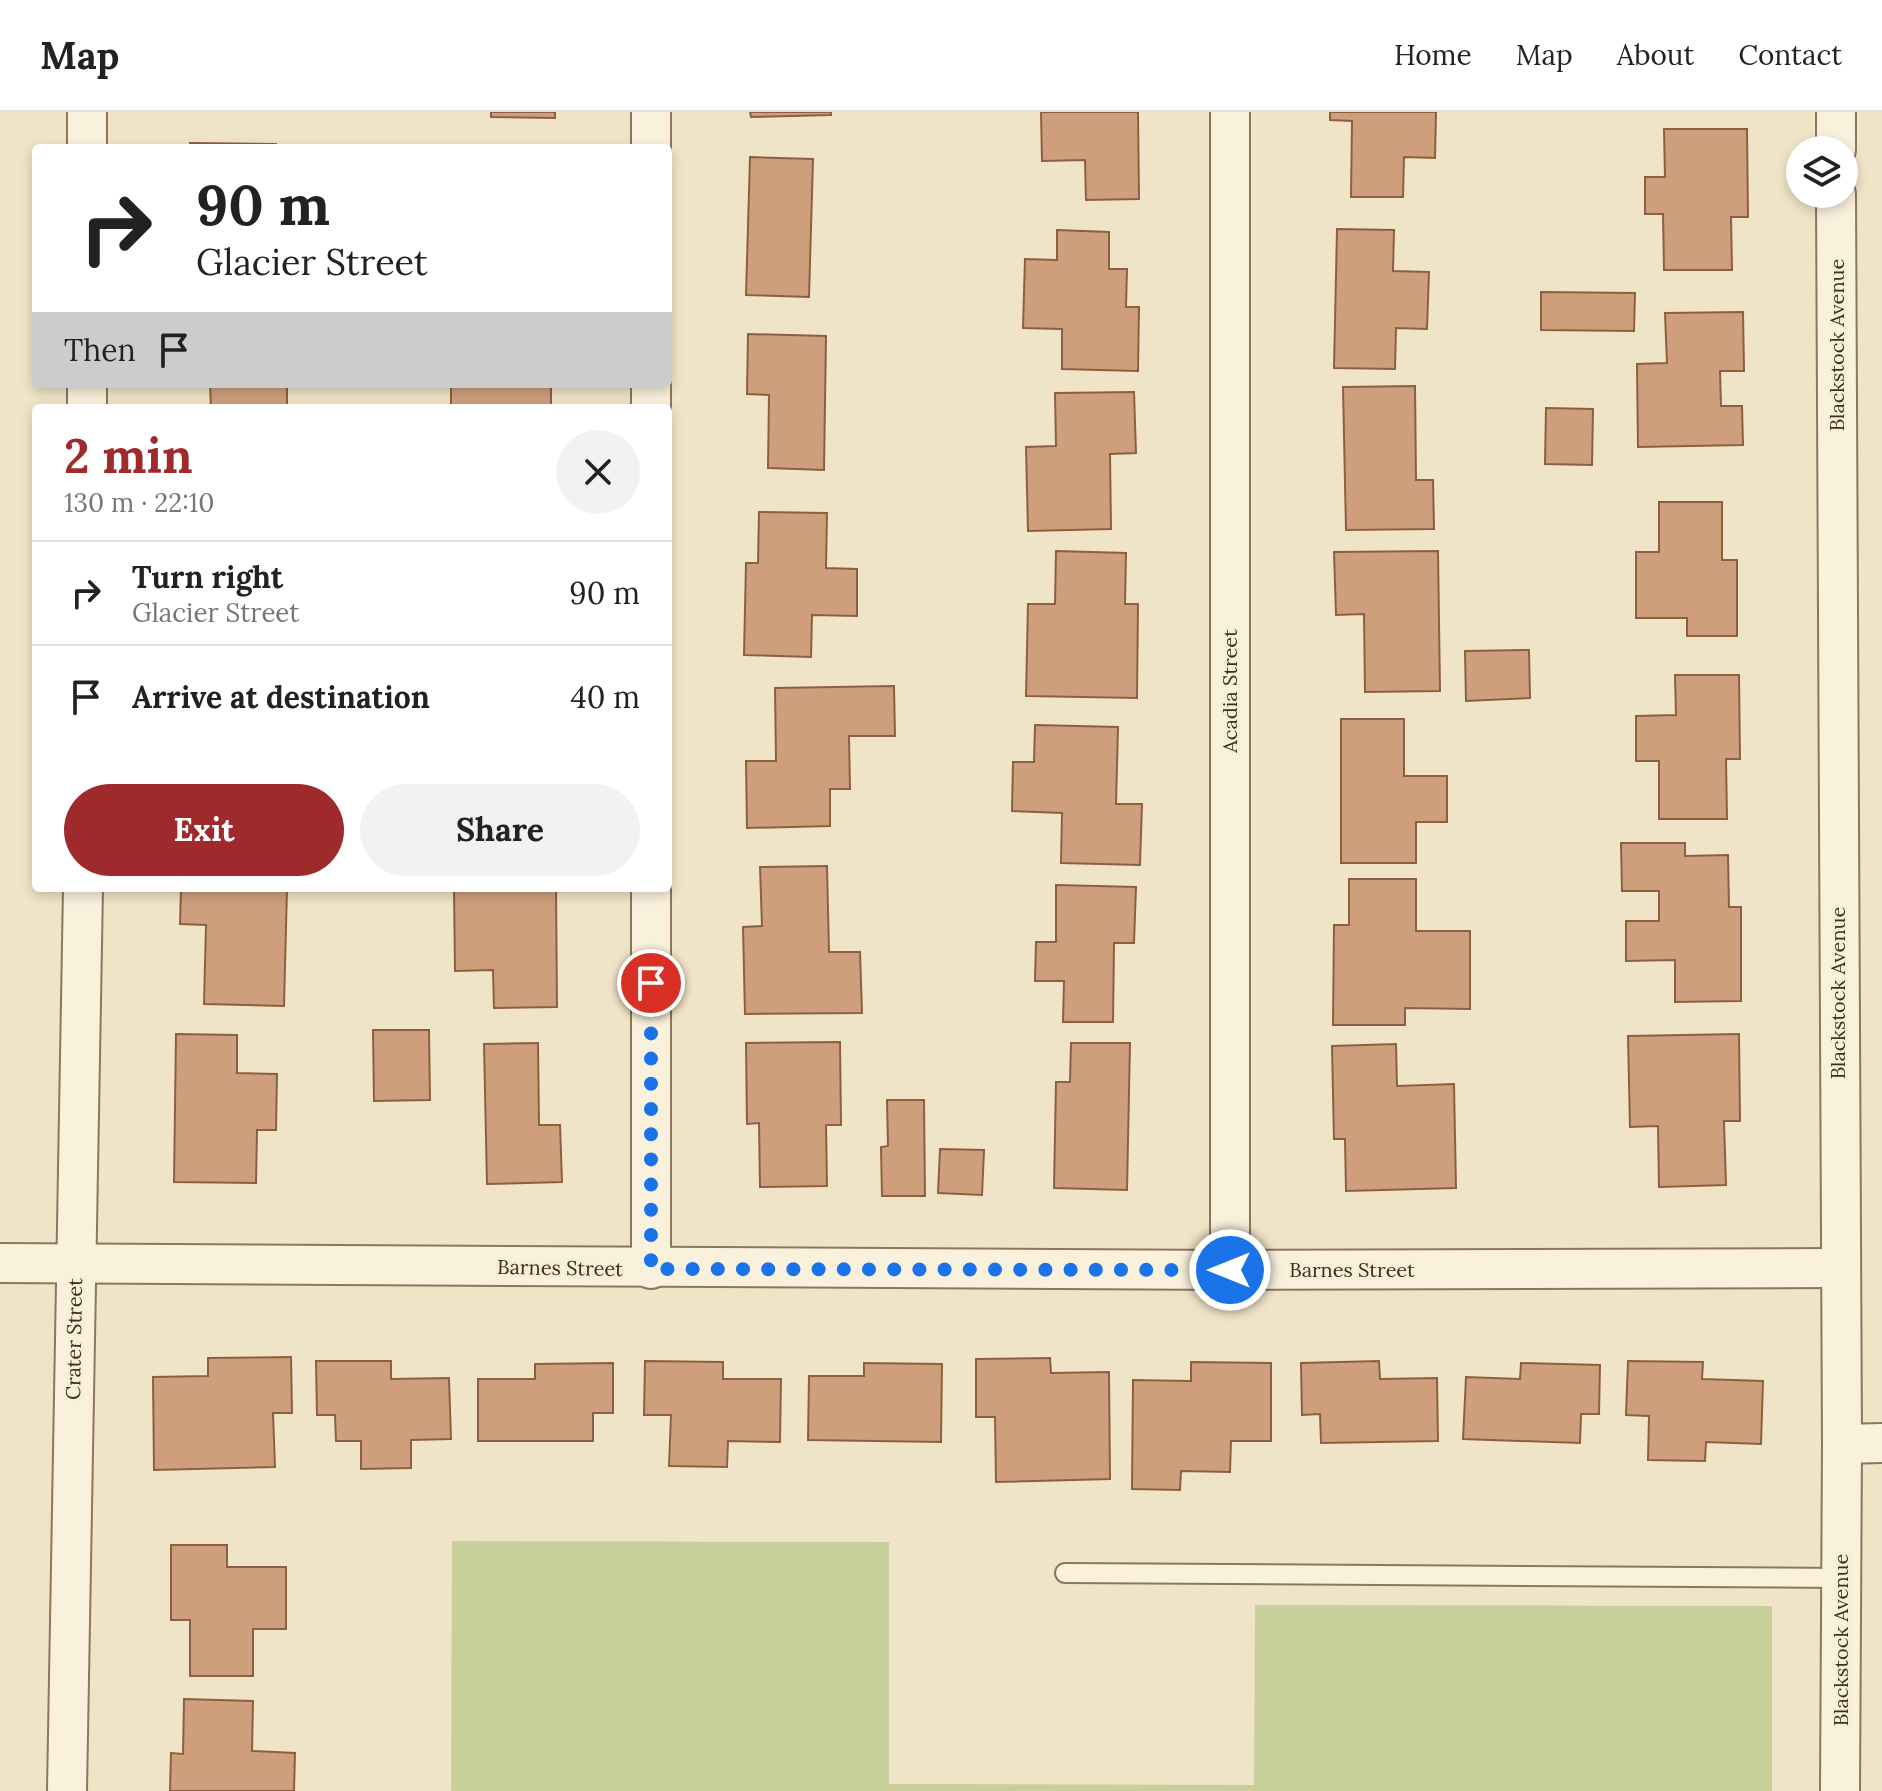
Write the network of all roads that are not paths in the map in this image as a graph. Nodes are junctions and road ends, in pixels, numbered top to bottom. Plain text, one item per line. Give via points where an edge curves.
1 (87, 112) edge
2 (651, 112) edge
3 (1230, 112) edge
4 (1836, 112) edge
5 (1836, 136) edge
6 (87, 144) edge
7 (651, 144) edge
8 (1836, 208) edge
9 (83, 892) edge
10 (651, 892) edge
11 (0, 1263) edge
12 (75, 1263) junction
13 (1839, 1268) junction
14 (651, 1269) junction
15 (1230, 1270) junction
16 (1882, 1443) edge
17 (1842, 1444) junction
18 (1065, 1573) dead end
19 (1841, 1578) junction
20 (67, 1791) edge
21 (1840, 1791) edge

1 - 6 street
2 - 7 street
3 - 15 street, Acadia Street
4 - 5 street
8 - 13 street, Blackstock Avenue
9 - 12 street, Crater Street
10 - 14 street
11 - 12 street, Barnes Street
12 - 14 street, Barnes Street
12 - 20 street, Crater Street
13 - 15 street, Barnes Street
13 - 17 street, Blackstock Avenue
14 - 15 street, Barnes Street
16 - 17 street
17 - 19 street, Blackstock Avenue
18 - 19 lane
19 - 21 street, Blackstock Avenue

